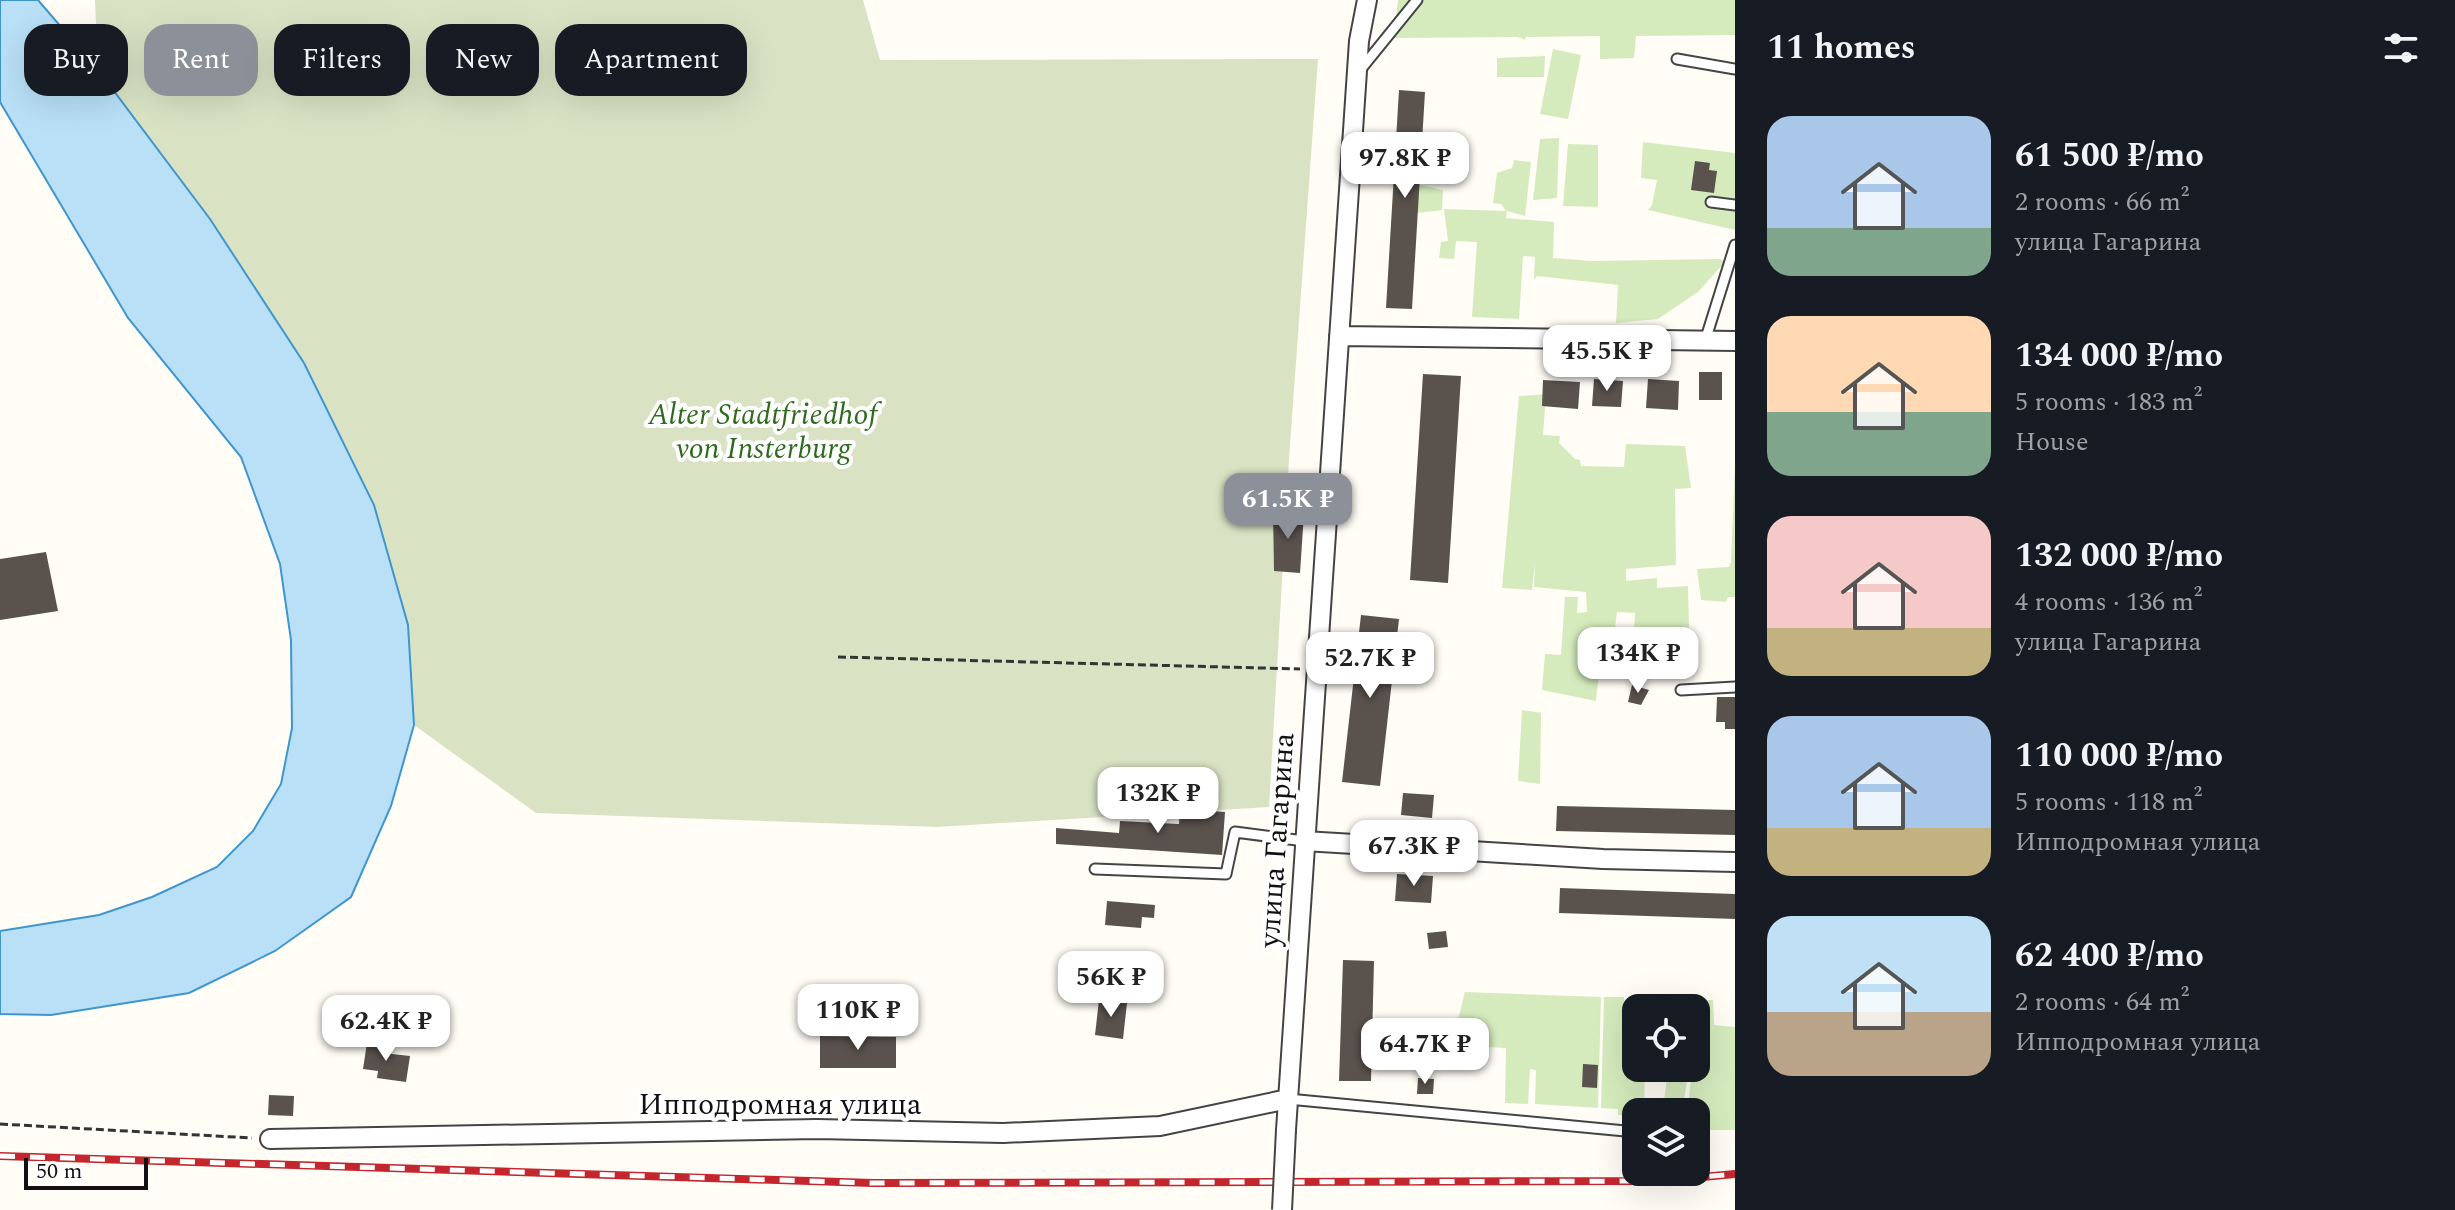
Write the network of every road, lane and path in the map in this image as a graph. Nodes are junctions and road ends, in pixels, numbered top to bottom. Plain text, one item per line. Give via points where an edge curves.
1 (1367, 0) edge
2 (1417, 0) edge
3 (1677, 59) dead end
4 (1735, 69) edge
5 (1356, 75) junction
6 (1711, 202) dead end
7 (1735, 205) edge
8 (1735, 245) edge
9 (1339, 336) junction
10 (1705, 341) junction
11 (1735, 341) edge
12 (838, 657) dead end
13 (1316, 670) junction
14 (1735, 687) edge
15 (1681, 690) dead end
16 (1304, 841) junction
17 (1735, 862) edge
18 (1095, 869) dead end
19 (1288, 1099) junction
20 (0, 1124) edge
21 (1622, 1131) edge
22 (270, 1139) joint
23 (1282, 1210) edge

1 - 5 street, улица Гагарина
2 - 5 lane
3 - 4 lane
5 - 9 street, улица Гагарина
6 - 7 lane
8 - 10 lane
9 - 10 street
9 - 13 street, улица Гагарина
10 - 11 street
12 - 13 path
13 - 16 street, улица Гагарина
14 - 15 lane
16 - 17 street
16 - 18 lane via 1235,832 1226,874
16 - 19 street, улица Гагарина
19 - 21 lane
19 - 22 street, Ипподромная улица via 1160,1126 1019,1132 817,1129
19 - 23 street, улица Гагарина, bridge
20 - 22 path

